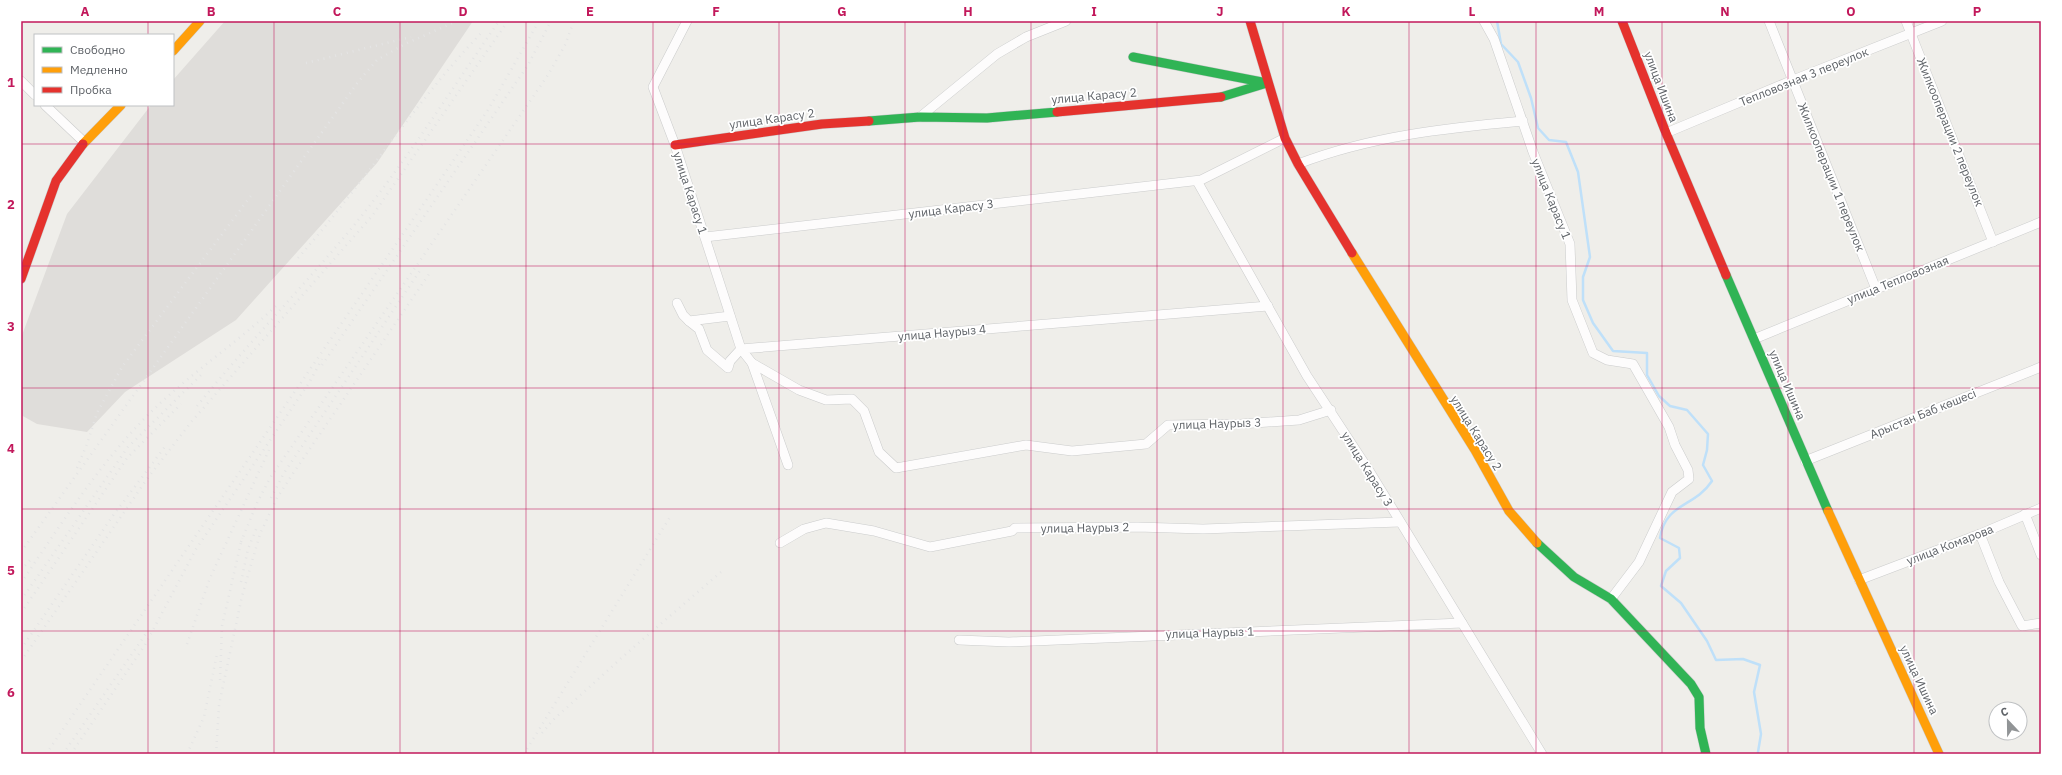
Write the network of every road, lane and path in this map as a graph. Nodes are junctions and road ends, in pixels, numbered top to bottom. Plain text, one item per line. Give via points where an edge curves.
1 (200, 21) edge
2 (687, 21) edge
3 (1066, 21) edge
4 (1250, 21) edge
5 (1484, 21) edge
6 (1622, 21) edge
7 (1769, 21) edge
8 (1906, 21) edge
9 (1942, 21) edge
10 (1911, 34) junction
11 (174, 50) edge
12 (1133, 57) dead end
13 (1793, 80) junction
14 (21, 81) edge
15 (1267, 83) junction
16 (34, 94) edge
17 (46, 106) edge
18 (120, 106) edge
19 (920, 117) junction
20 (1523, 121) junction
21 (1666, 133) junction
22 (1284, 138) junction
23 (84, 142) junction
24 (675, 145) junction
25 (1298, 164) junction
26 (1198, 181) junction
27 (2041, 222) edge
28 (705, 237) junction
29 (1994, 242) junction
30 (21, 279) edge
31 (1876, 289) junction
32 (677, 303) dead end
33 (1268, 306) junction
34 (730, 316) junction
35 (689, 321) junction
36 (1754, 339) junction
37 (741, 349) junction
38 (752, 363) junction
39 (2041, 367) edge
40 (1330, 410) junction
41 (1805, 461) junction
42 (788, 465) dead end
43 (2041, 508) edge
44 (2025, 514) junction
45 (1400, 522) junction
46 (1980, 534) junction
47 (780, 544) dead end
48 (2041, 555) edge
49 (1859, 580) junction
50 (1611, 600) junction
51 (1462, 623) junction
52 (2041, 623) edge
53 (959, 640) dead end
54 (1542, 754) edge
55 (1706, 754) edge
56 (1939, 754) edge

1 - 11 street
2 - 24 street, улица Карасу 1 via 653,87
3 - 19 street via 1026,37 997,54
4 - 15 street, улица Карасу 2
5 - 20 street, улица Карасу 1 via 1494,38
6 - 21 street, улица Ишина
7 - 13 street, Жилкооперации 1 переулок
8 - 10 street, Жилкооперации 2 переулок
9 - 10 street, Тепловозная 3 переулок
10 - 13 street, Тепловозная 3 переулок
10 - 29 street, Жилкооперации 2 переулок
12 - 15 street
13 - 21 street, Тепловозная 3 переулок
13 - 31 street, Жилкооперации 1 переулок
14 - 16 street
15 - 19 street, улица Карасу 2 via 1228,96 987,118
15 - 22 street, улица Карасу 2
17 - 23 street
18 - 23 street
19 - 24 street, улица Карасу 2 via 822,124
20 - 25 street via 1450,128 1382,139 1333,150
20 - 50 street, улица Карасу 1 via 1570,244 1572,300 1593,352 1607,360 1633,364 1669,427 1688,470 1689,480 1672,492 1639,562
21 - 36 street, улица Ишина
22 - 25 street, улица Карасу 2
22 - 26 street, улица Карасу 3
23 - 30 street via 56,181
24 - 28 street, улица Карасу 1
25 - 50 street, улица Карасу 2 via 1475,450 1509,512 1574,577
26 - 28 street, улица Карасу 3
26 - 33 street, улица Карасу 3
27 - 29 street, улица Тепловозная
28 - 34 street, улица Карасу 1
29 - 31 street, улица Тепловозная
31 - 36 street, улица Тепловозная
32 - 35 street
33 - 37 street, улица Наурыз 4
33 - 40 street, улица Карасу 3 via 1307,376
34 - 35 street
34 - 37 street, улица Карасу 1
35 - 37 street via 699,330 707,350 728,368
36 - 41 street, улица Ишина
37 - 38 street
38 - 40 street, улица Наурыз 3 via 798,390 826,400 852,399 864,411 879,452 896,468 1026,445 1072,451 1146,444 1168,425 1299,420
38 - 42 street
39 - 41 street, Арыстан Баб көшесі
40 - 45 street, улица Карасу 3
41 - 49 street, улица Ишина
43 - 44 street, улица Комарова
44 - 46 street, улица Комарова
44 - 48 street
45 - 47 street, улица Наурыз 2 via 1204,529 1015,528 1012,531 930,547 874,531 826,523 804,529
45 - 51 street, улица Карасу 3
46 - 49 street, улица Комарова
46 - 52 street via 1999,582 2022,626
49 - 56 street, улица Ишина
50 - 55 street, улица Карасу 2 via 1691,684 1699,697 1700,728
51 - 53 street, улица Наурыз 1 via 1009,642
51 - 54 street, улица Карасу 3

